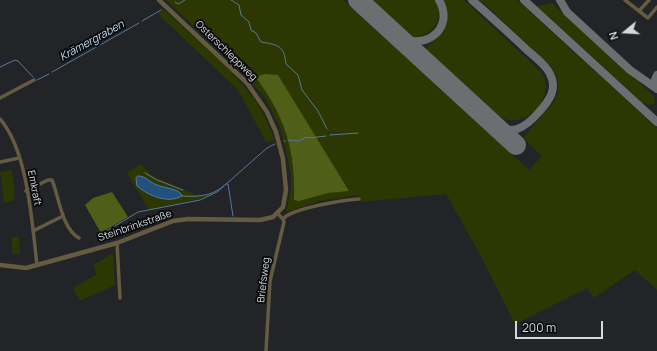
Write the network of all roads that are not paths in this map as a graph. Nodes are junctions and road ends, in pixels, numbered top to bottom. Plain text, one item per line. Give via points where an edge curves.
1 (159, 0) edge
2 (624, 0) edge
3 (649, 0) edge
4 (657, 7) edge
5 (639, 12) junction
6 (34, 80) dead end
7 (0, 98) edge
8 (0, 119) edge
9 (19, 158) junction
10 (0, 162) edge
11 (26, 191) junction
12 (360, 199) dead end
13 (278, 214) junction
14 (63, 216) junction
15 (283, 219) junction
16 (33, 231) junction
17 (79, 238) dead end
18 (117, 243) junction
19 (0, 265) edge
20 (37, 265) junction
21 (120, 298) dead end
22 (266, 351) edge

1 - 13 street, Osterschleppweg via 247,83 267,112 276,132 284,165 285,198
2 - 5 street
3 - 5 street
4 - 5 street via 648,18
6 - 7 street
8 - 9 street, Emkraft via 13,138
9 - 10 street
9 - 11 street, Emkraft
11 - 14 street via 52,180
11 - 16 street, Emkraft
12 - 15 street via 312,207
13 - 15 street
13 - 18 street, Steinbrinkstraße via 260,220 173,221
14 - 16 street
14 - 17 street via 75,237
15 - 22 street, Briefsweg via 270,281
16 - 20 street, Emkraft
18 - 20 street, Steinbrinkstraße
18 - 21 street
19 - 20 street, Steinbrinkstraße via 20,269

